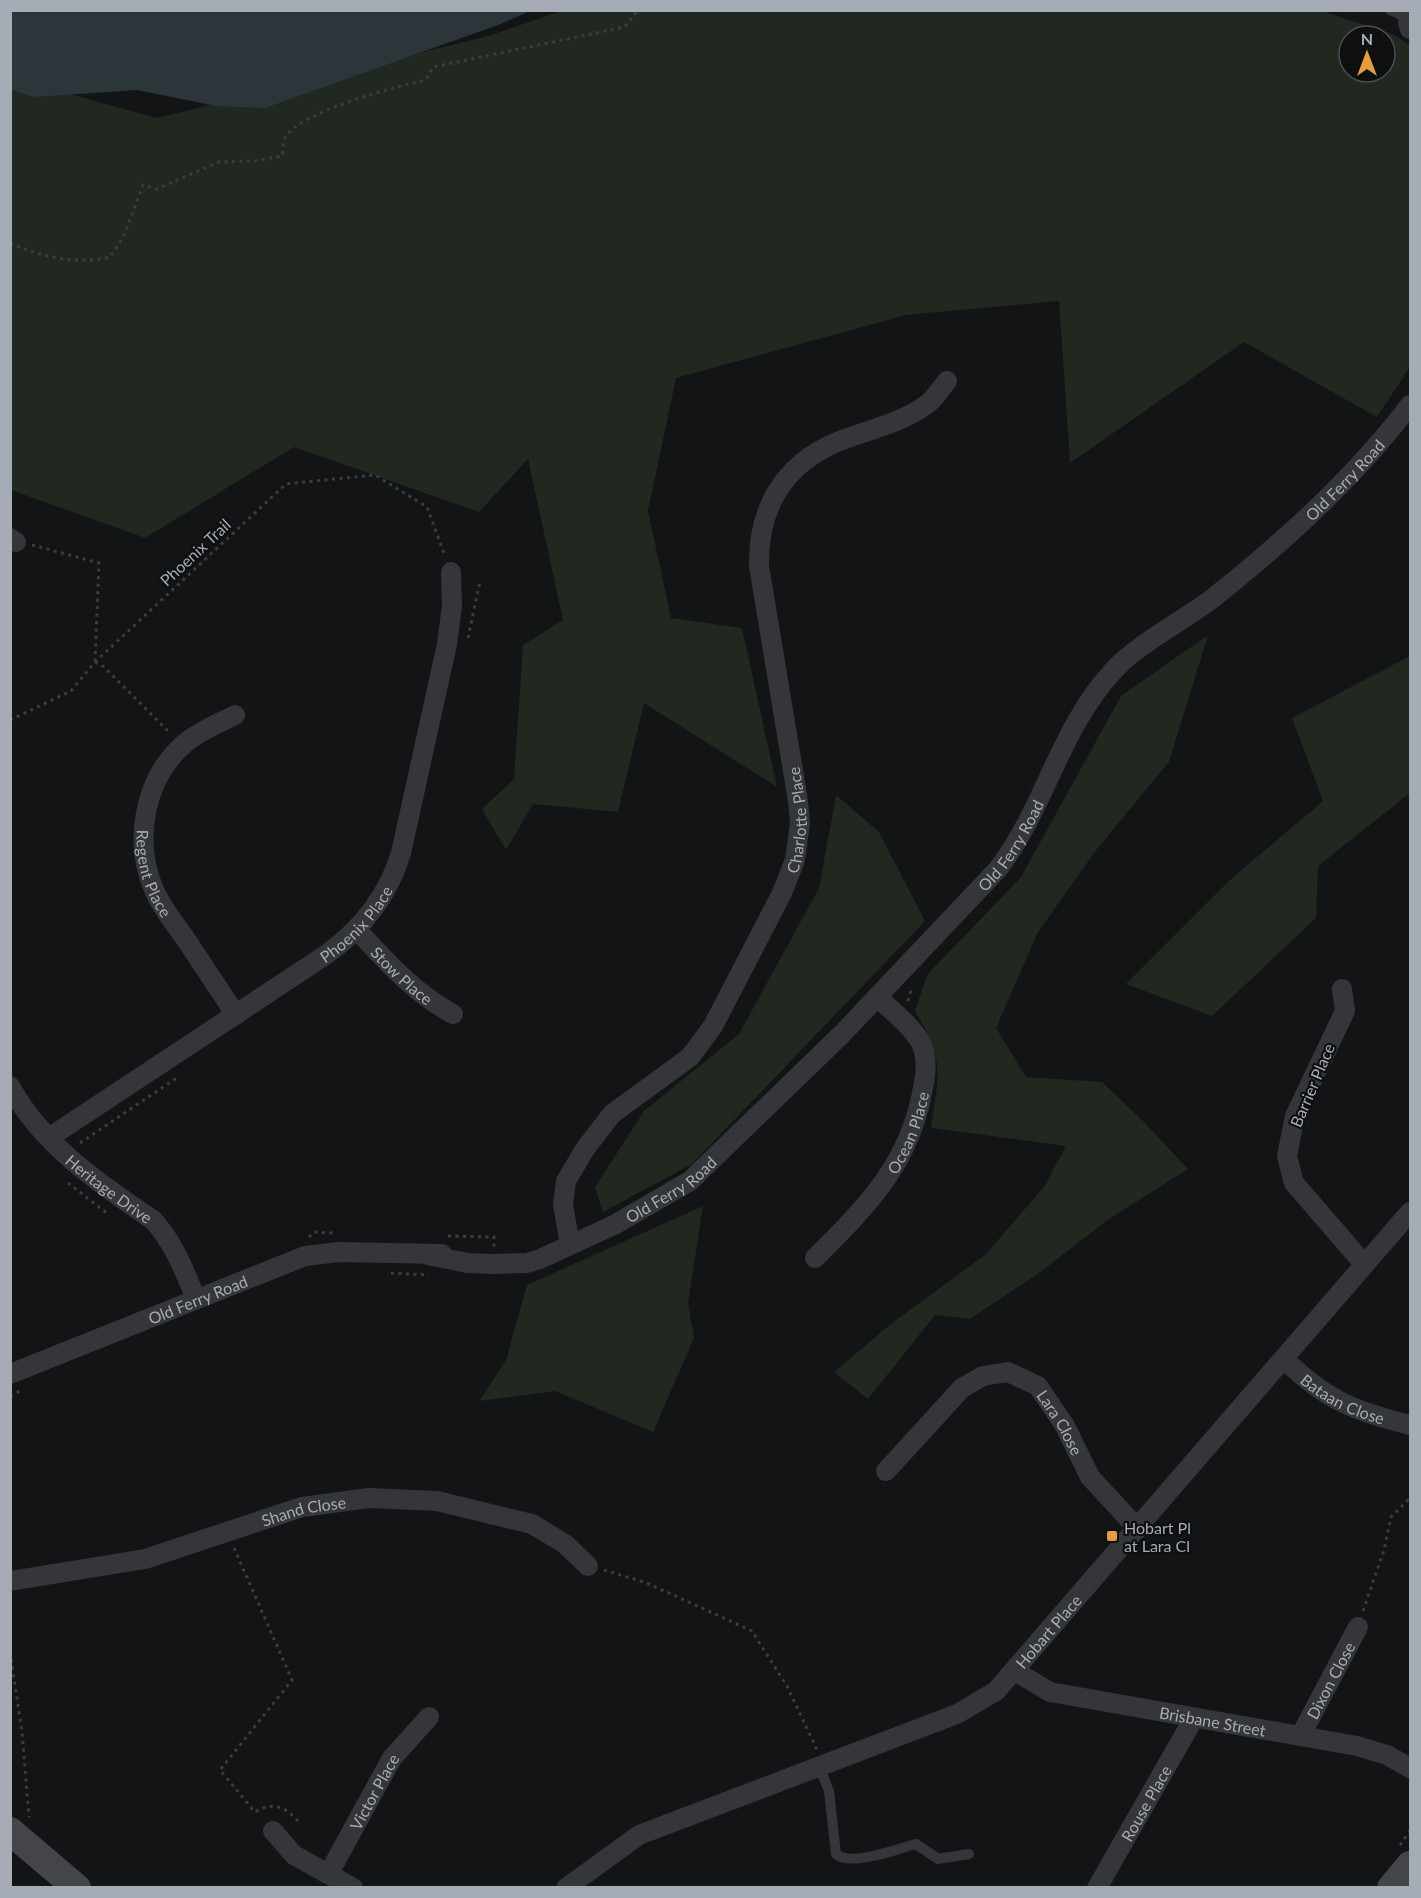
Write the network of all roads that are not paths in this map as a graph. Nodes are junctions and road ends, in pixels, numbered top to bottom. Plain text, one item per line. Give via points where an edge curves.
1 (947, 381) dead end
2 (1410, 405) edge
3 (451, 572) road end
4 (235, 715) dead end
5 (357, 930) junction
6 (1342, 989) dead end
7 (877, 997) junction
8 (453, 1014) dead end
9 (236, 1015) junction
10 (11, 1089) edge
11 (50, 1137) junction
12 (1410, 1212) edge
13 (570, 1245) junction
14 (815, 1258) dead end
15 (1364, 1264) junction
16 (196, 1299) junction
17 (1284, 1359) junction
18 (10, 1374) edge
19 (1410, 1425) edge
20 (886, 1471) dead end
21 (1138, 1529) junction
22 (588, 1566) road end
23 (10, 1581) edge
24 (1358, 1627) road end
25 (1015, 1671) junction
26 (429, 1717) dead end
27 (1194, 1718) junction
28 (1302, 1735) junction
29 (821, 1766) junction
30 (1410, 1768) edge
31 (273, 1831) dead end
32 (19, 1839) edge
33 (969, 1854) dead end
34 (1410, 1865) edge
35 (328, 1873) junction
36 (588, 1882) edge
37 (77, 1887) edge
38 (353, 1887) edge
39 (566, 1887) edge
40 (1096, 1887) edge
41 (1391, 1887) edge

1 - 13 street, Charlotte Place via 928,404 909,416 837,442 805,459 783,481 774,498 759,543 759,566 801,823 795,860 761,935 701,1044 677,1068 612,1114 575,1164 563,1192
2 - 7 street, Old Ferry Road via 1348,476 1241,574 1115,668 1077,722 1009,854
3 - 5 street, Phoenix Place via 447,644 400,853 382,897
4 - 9 street, Regent Place via 182,746 159,776 147,808 143,835 145,860 162,905
5 - 8 street, Stow Place via 415,990
5 - 9 street, Phoenix Place
6 - 15 street, Barrier Place via 1345,1011 1295,1116 1287,1156 1294,1183
7 - 13 street, Old Ferry Road via 690,1181 614,1225
7 - 14 street, Ocean Place via 922,1045 926,1071 916,1124 877,1193
9 - 11 street, Phoenix Place
10 - 11 street, Heritage Drive
11 - 16 street, Heritage Drive via 94,1180 153,1220 179,1258
12 - 15 street, Hobart Place
13 - 16 street, Old Ferry Road via 540,1259 511,1264 466,1263 428,1255 314,1255
15 - 17 street, Hobart Place
16 - 18 street, Old Ferry Road
17 - 19 street, Bataan Close via 1332,1399
17 - 21 street, Hobart Place
20 - 21 street, Lara Close via 962,1388 982,1376 1008,1372 1038,1386 1065,1426 1090,1477
21 - 25 street, Hobart Place
22 - 23 street, Shand Close via 565,1544 532,1524 466,1506 416,1498 369,1498 323,1502 145,1558
24 - 28 street, Dixon Close
25 - 27 street, Brisbane Street via 1050,1692
25 - 29 street, Hobart Place via 996,1691 968,1709
26 - 35 street, Victor Place via 392,1758
27 - 28 street, Brisbane Street
27 - 40 street, Rouse Place
28 - 30 street, Brisbane Street via 1376,1751
29 - 33 lane via 829,1791 836,1854 840,1857 851,1861 916,1844 938,1859
29 - 36 street, Hobart Place via 639,1835
31 - 35 street via 294,1855
32 - 37 street
34 - 41 street
35 - 38 street
36 - 39 street, Hobart Place

